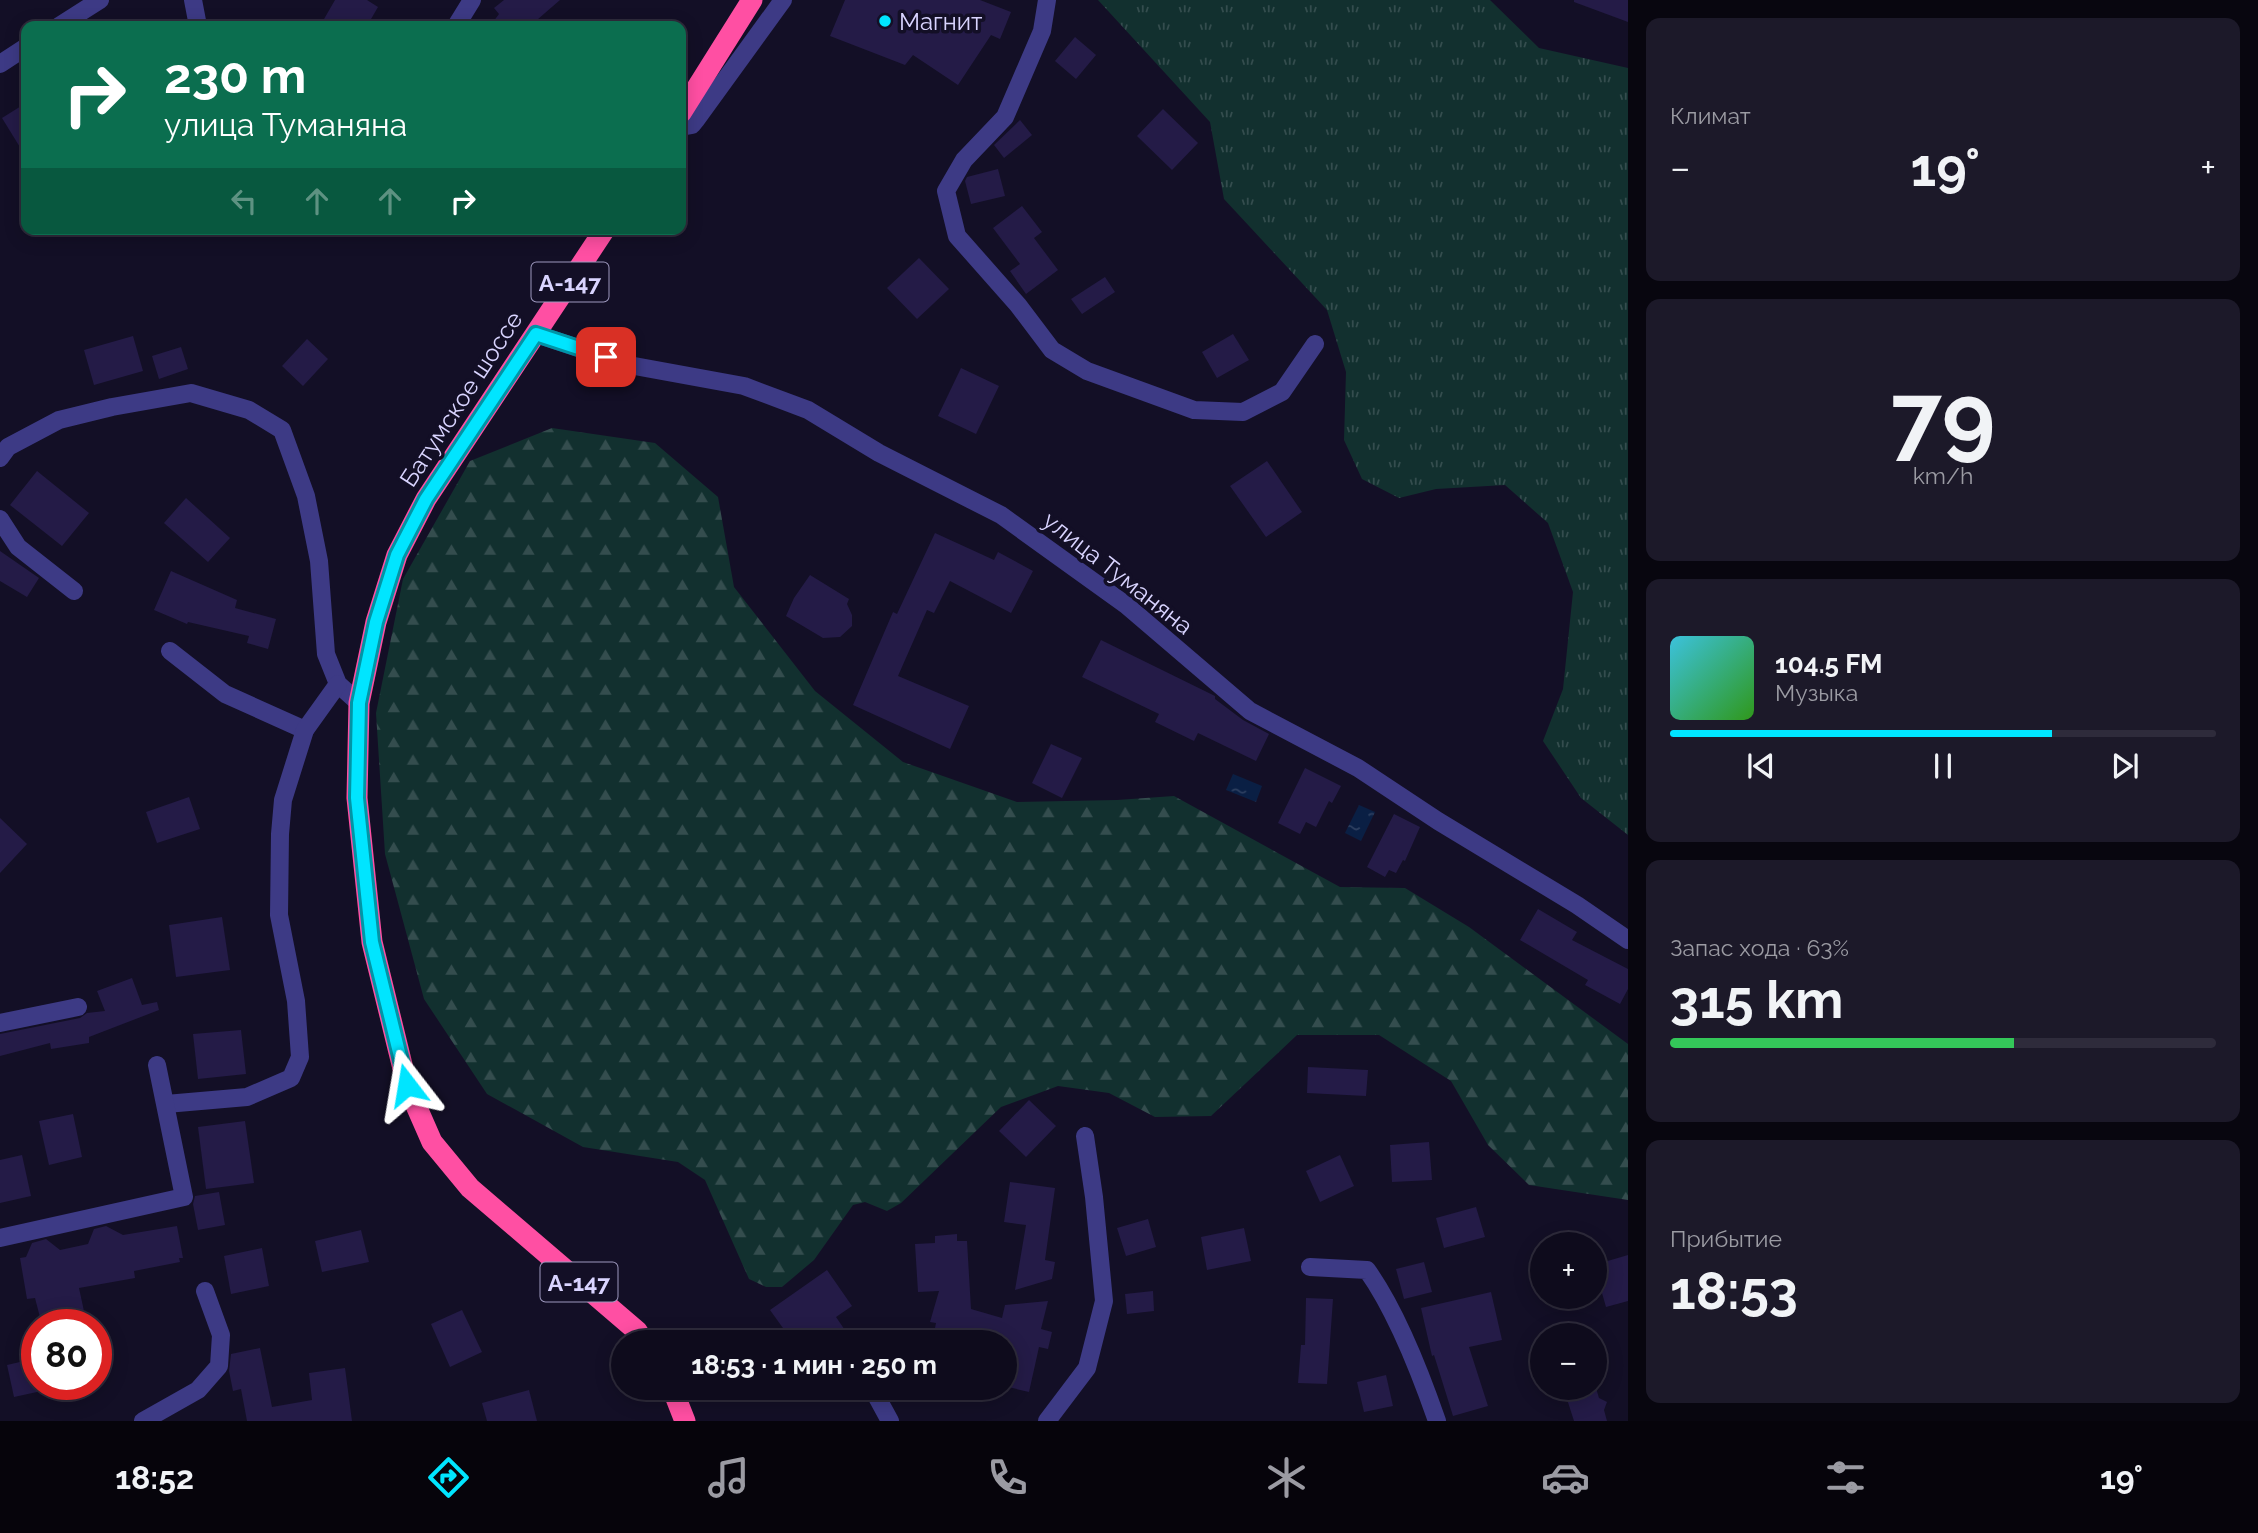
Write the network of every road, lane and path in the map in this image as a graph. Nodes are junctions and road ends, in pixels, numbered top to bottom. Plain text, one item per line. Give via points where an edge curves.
1 (100, 0) edge
2 (193, 0) edge
3 (472, 0) edge
4 (752, 0) edge
5 (783, 0) edge
6 (1047, 0) edge
7 (67, 21) edge
8 (197, 21) edge
9 (459, 21) edge
10 (21, 50) edge
11 (0, 64) edge
12 (686, 105) edge
13 (686, 126) edge
14 (601, 235) edge
15 (536, 334) junction
16 (1315, 344) dead end
17 (0, 458) edge
18 (0, 519) edge
19 (74, 591) dead end
20 (170, 651) dead end
21 (338, 684) junction
22 (359, 703) junction
23 (305, 730) junction
24 (1628, 940) edge
25 (78, 1007) dead end
26 (0, 1023) edge
27 (157, 1065) dead end
28 (166, 1104) junction
29 (1085, 1136) dead end
30 (0, 1238) edge
31 (1310, 1267) dead end
32 (205, 1291) dead end
33 (636, 1330) edge
34 (677, 1400) edge
35 (879, 1400) edge
36 (143, 1421) edge
37 (685, 1421) edge
38 (890, 1421) edge
39 (1046, 1421) edge
40 (1437, 1421) edge

1 - 7 street
2 - 8 street
3 - 9 street
4 - 12 highway
5 - 13 street via 696,120
6 - 16 street via 1042,31 1005,117 964,160 946,191 957,236 1052,350 1087,371 1194,410 1243,412 1282,393
10 - 11 street
14 - 15 highway, Батумское шоссе / А-147
15 - 22 highway, Батумское шоссе / А-147 via 426,499 397,555 376,622
15 - 24 street, улица Туманяна via 629,365 744,386 795,405 1001,515 1126,606 1250,711 1358,768
17 - 21 street via 8,447 59,420 191,393 249,410 282,430 306,496 318,561 326,654
18 - 19 street via 18,547
20 - 23 street via 225,694
21 - 22 street
21 - 23 street
22 - 33 highway, Батумское шоссе / А-147 via 357,798 372,942 407,1085 432,1142 470,1188
23 - 28 street via 284,800 280,834 279,915 296,1001 300,1057 290,1078 247,1097
25 - 26 street
27 - 28 street
28 - 30 street via 184,1197
29 - 39 street via 1104,1301 1087,1367
31 - 40 street via 1367,1269 1422,1378
32 - 36 street via 220,1335 219,1366 198,1390
34 - 37 highway
35 - 38 street

